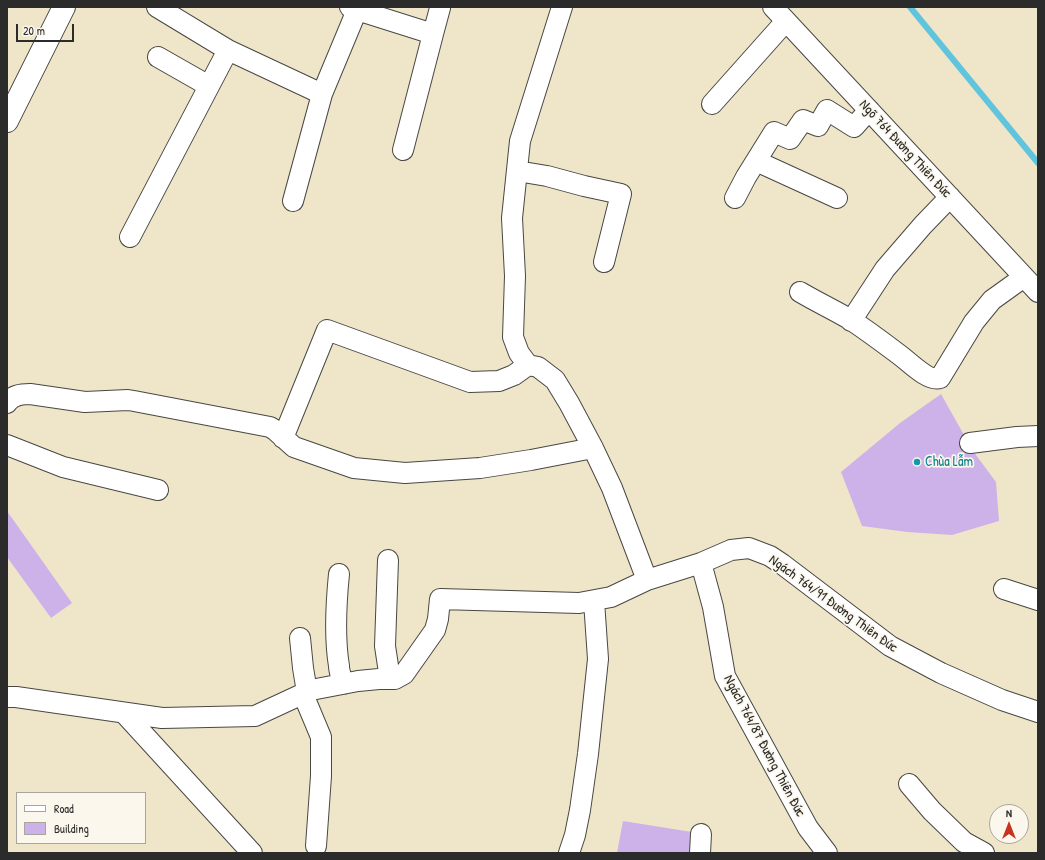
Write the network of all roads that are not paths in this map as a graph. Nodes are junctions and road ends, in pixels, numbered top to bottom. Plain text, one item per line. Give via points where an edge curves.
1 (64, 7) edge
2 (157, 7) edge
3 (562, 7) edge
4 (440, 8) dead end
5 (354, 9) edge
6 (779, 14) edge
7 (433, 34) junction
8 (228, 50) junction
9 (158, 57) dead end
10 (209, 86) junction
11 (322, 94) junction
12 (712, 104) dead end
13 (869, 110) junction
14 (7, 121) edge
15 (403, 150) dead end
16 (756, 161) junction
17 (517, 171) junction
18 (950, 197) junction
19 (735, 198) dead end
20 (837, 198) dead end
21 (293, 201) dead end
22 (130, 237) dead end
23 (604, 262) dead end
24 (1024, 277) junction
25 (800, 292) dead end
26 (1038, 292) edge
27 (852, 321) junction
28 (528, 365) junction
29 (7, 403) edge
30 (1038, 436) edge
31 (283, 438) junction
32 (970, 442) dead end
33 (7, 445) edge
34 (593, 448) junction
35 (158, 490) dead end
36 (388, 560) dead end
37 (701, 562) junction
38 (339, 574) dead end
39 (647, 580) junction
40 (1004, 589) dead end
41 (1038, 600) edge
42 (594, 601) junction
43 (300, 638) dead end
44 (390, 679) junction
45 (343, 684) junction
46 (305, 693) junction
47 (7, 697) edge
48 (1038, 712) edge
49 (124, 713) junction
50 (908, 784) dead end
51 (316, 846) dead end
52 (252, 853) edge
53 (568, 853) edge
54 (828, 853) edge
55 (984, 853) edge

1 - 14 main road
2 - 8 street
3 - 17 street via 520,141
4 - 7 street
5 - 7 street
5 - 11 street
6 - 12 street
6 - 13 street, Ngõ 764 Đường Thiên Đức
7 - 15 street
8 - 10 street
8 - 11 street
9 - 10 street
10 - 22 street
11 - 21 street
13 - 16 street via 854,127 827,110 818,126 803,120 790,138 774,132
13 - 18 street, Ngõ 764 Đường Thiên Đức
16 - 19 street
16 - 20 street
17 - 23 street via 621,194
17 - 28 street via 512,218 515,276 513,337 519,353
18 - 24 street, Ngõ 764 Đường Thiên Đức
18 - 27 street via 885,269
24 - 26 street, Ngõ 764 Đường Thiên Đức
24 - 27 street via 992,300 974,322 937,379 920,371
25 - 27 street
28 - 31 street via 499,381 470,382 327,330
28 - 34 street via 538,367 555,380
29 - 31 street via 13,396 22,394 81,402 134,401 270,427
30 - 32 street
31 - 34 street via 294,447 354,468 405,473 480,468
33 - 35 street via 63,468
34 - 39 street via 612,488
36 - 44 street via 385,646
37 - 39 street, Ngách 764/91 Đường Thiên Đức
37 - 48 street, Ngách 764/91 Đường Thiên Đức via 731,550 749,548 770,556 890,646 941,673 1002,700
37 - 54 street, Ngách 764/87 Đường Thiên Đức via 725,676 808,828
38 - 45 street via 337,645
39 - 42 street, Ngách 764/91 Đường Thiên Đức via 611,597
40 - 41 street
42 - 44 street, Ngách 764/91 Đường Thiên Đức via 579,604 440,599 435,630 404,674
42 - 53 street via 598,659 580,810
43 - 46 street
44 - 45 street
45 - 46 street
46 - 49 street via 255,716 162,718
46 - 51 street via 321,737
47 - 49 street
49 - 52 street
50 - 55 street via 932,812 964,842

